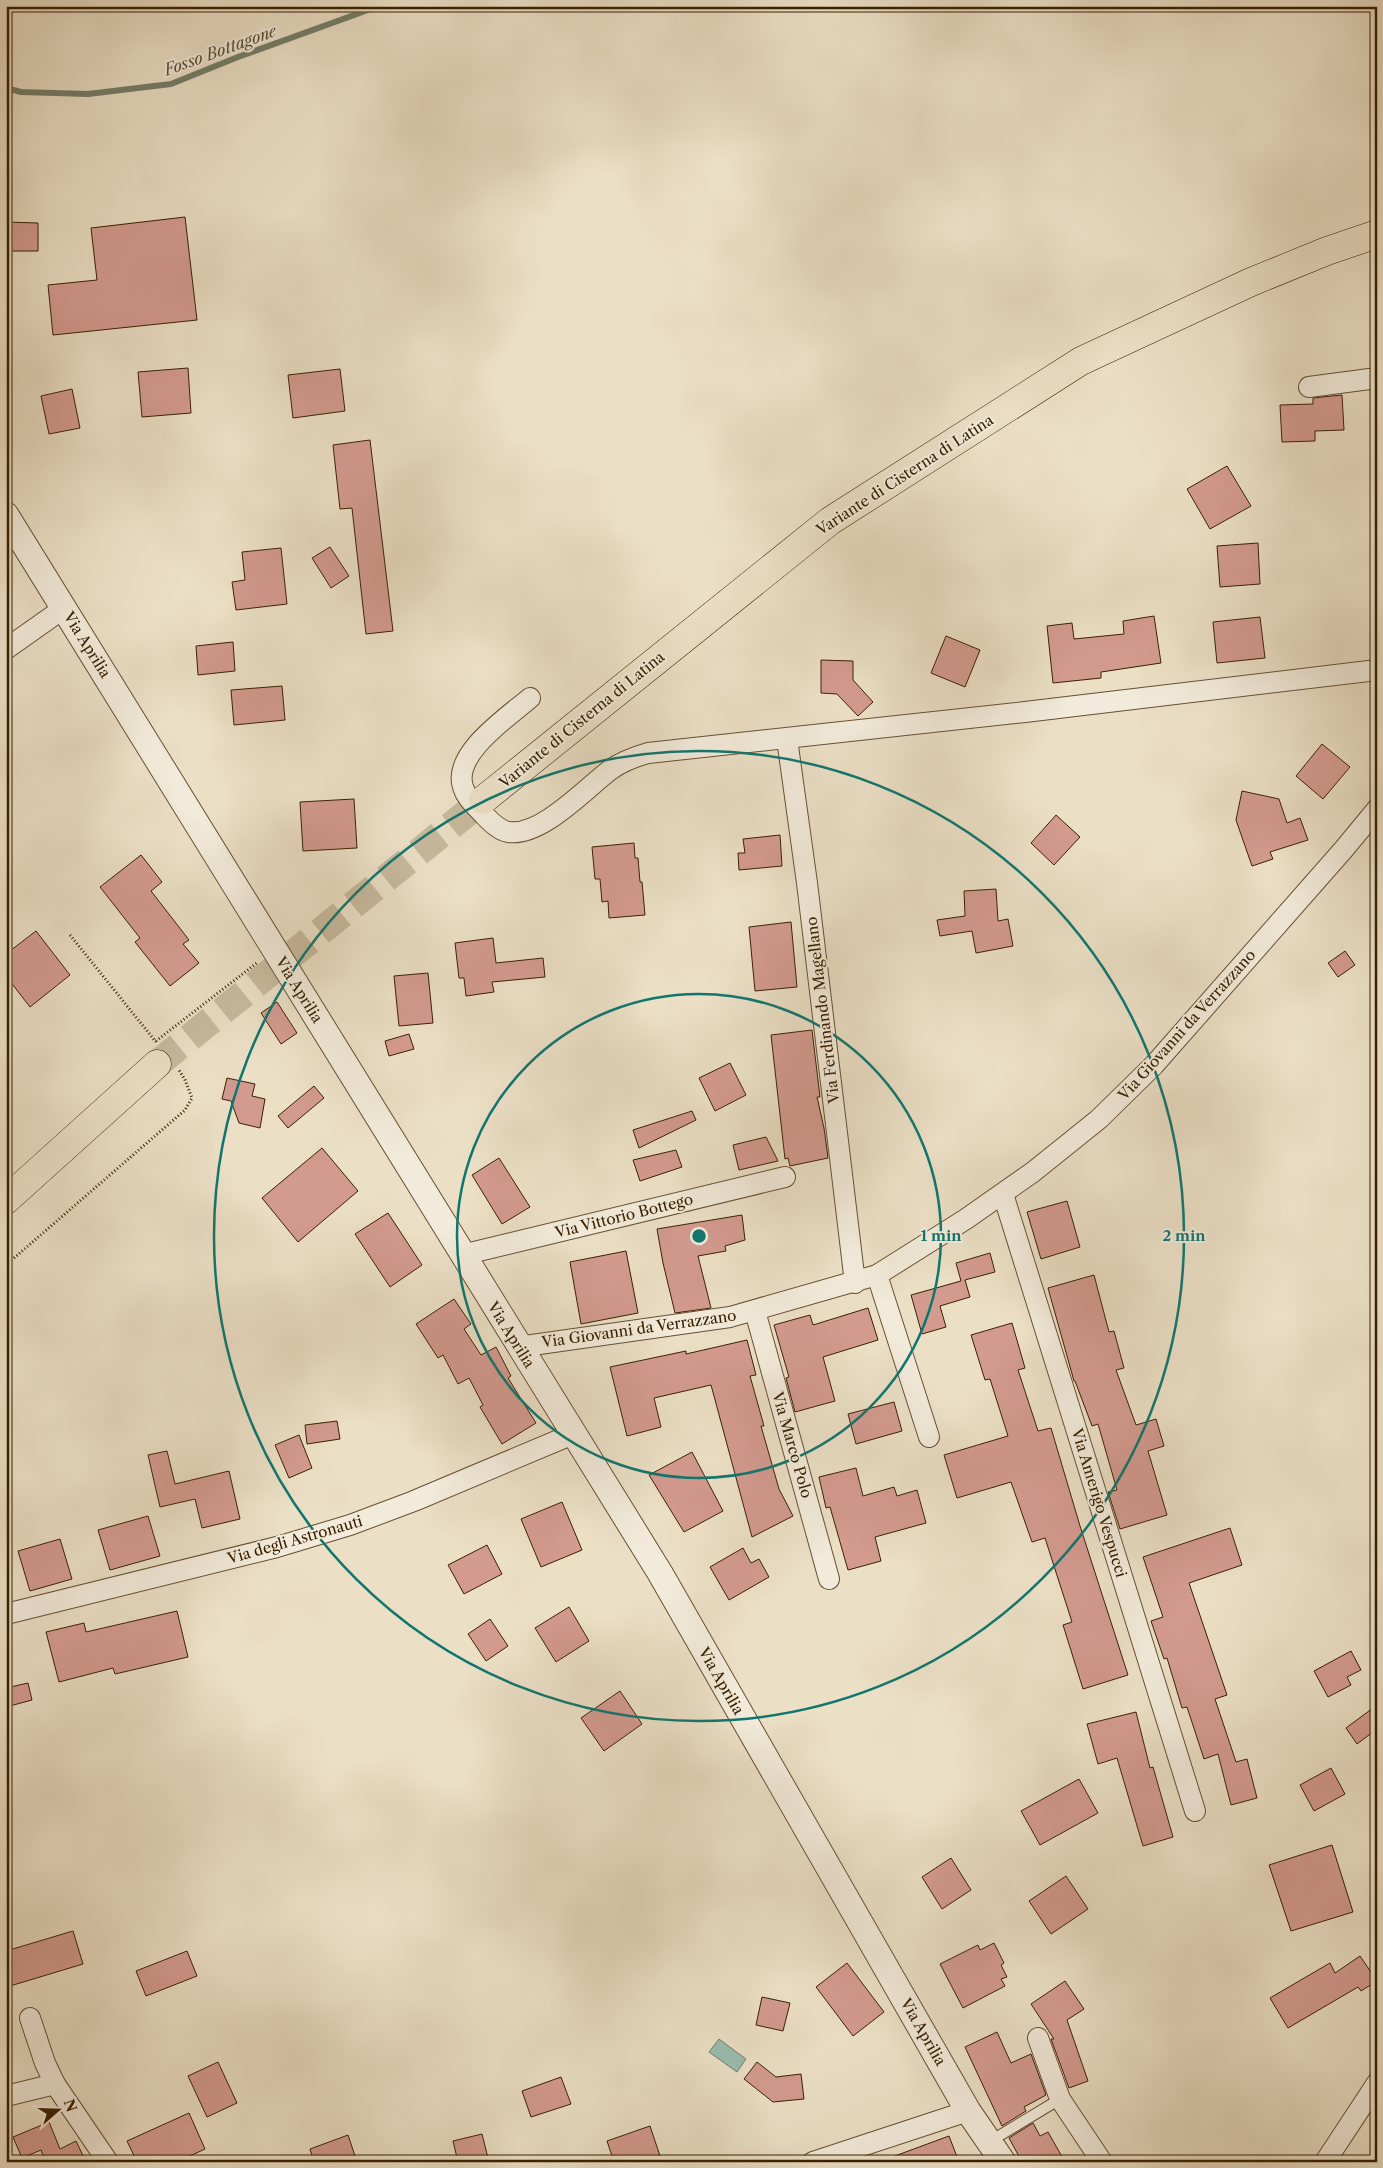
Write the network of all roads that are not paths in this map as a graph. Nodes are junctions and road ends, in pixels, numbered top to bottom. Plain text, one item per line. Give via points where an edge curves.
1 (1377, 234) edge
2 (1377, 378) edge
3 (1308, 387) dead end
4 (6, 515) edge
5 (64, 608) junction
6 (6, 649) edge
7 (1377, 670) edge
8 (530, 698) dead end
9 (787, 739) junction
10 (483, 800) tunnel mouth
11 (1377, 809) edge
12 (156, 1053) tunnel mouth
13 (785, 1177) dead end
14 (1003, 1194) junction
15 (6, 1200) edge
16 (462, 1255) junction
17 (877, 1275) junction
18 (855, 1283) junction
19 (754, 1311) junction
20 (518, 1347) junction
21 (573, 1434) junction
22 (929, 1437) dead end
23 (830, 1579) dead end
24 (6, 1614) edge
25 (1195, 1811) dead end
26 (30, 2018) dead end
27 (1038, 2038) dead end
28 (1377, 2082) edge
29 (54, 2084) junction
30 (6, 2096) edge
31 (1060, 2099) junction
32 (968, 2111) junction
33 (996, 2152) edge
34 (108, 2162) edge
35 (812, 2162) edge
36 (1102, 2162) edge
37 (1325, 2162) edge

1 - 10 main road, Variante di Cisterna di Latina via 1251,282 1081,361 830,522
2 - 3 street
4 - 5 street, Via Aprilia
5 - 6 street
5 - 16 street, Via Aprilia
7 - 9 street
8 - 9 street via 478,744 462,771 466,795 492,822 508,832 543,822 612,769 648,753
9 - 18 street, Via Ferdinando Magellano via 809,893
11 - 14 street, Via Giovanni da Verrazzano via 1146,1074 1100,1119
12 - 15 main road
13 - 16 street, Via Vittorio Bottego
14 - 17 street, Via Giovanni da Verrazzano
14 - 25 street, Via Amerigo Vespucci
16 - 20 street, Via Aprilia
17 - 18 street, Via Giovanni da Verrazzano
17 - 22 street
18 - 19 street, Via Giovanni da Verrazzano
19 - 20 street, Via Giovanni da Verrazzano via 708,1321
19 - 23 street, Via Marco Polo
20 - 21 street, Via Aprilia
21 - 24 street, Via degli Astronauti via 350,1526
21 - 32 street, Via Aprilia via 660,1574
26 - 29 street
27 - 31 street
28 - 37 street
29 - 30 street
29 - 34 street
31 - 33 lane
31 - 36 street
32 - 33 street, Via Aprilia
32 - 35 street

